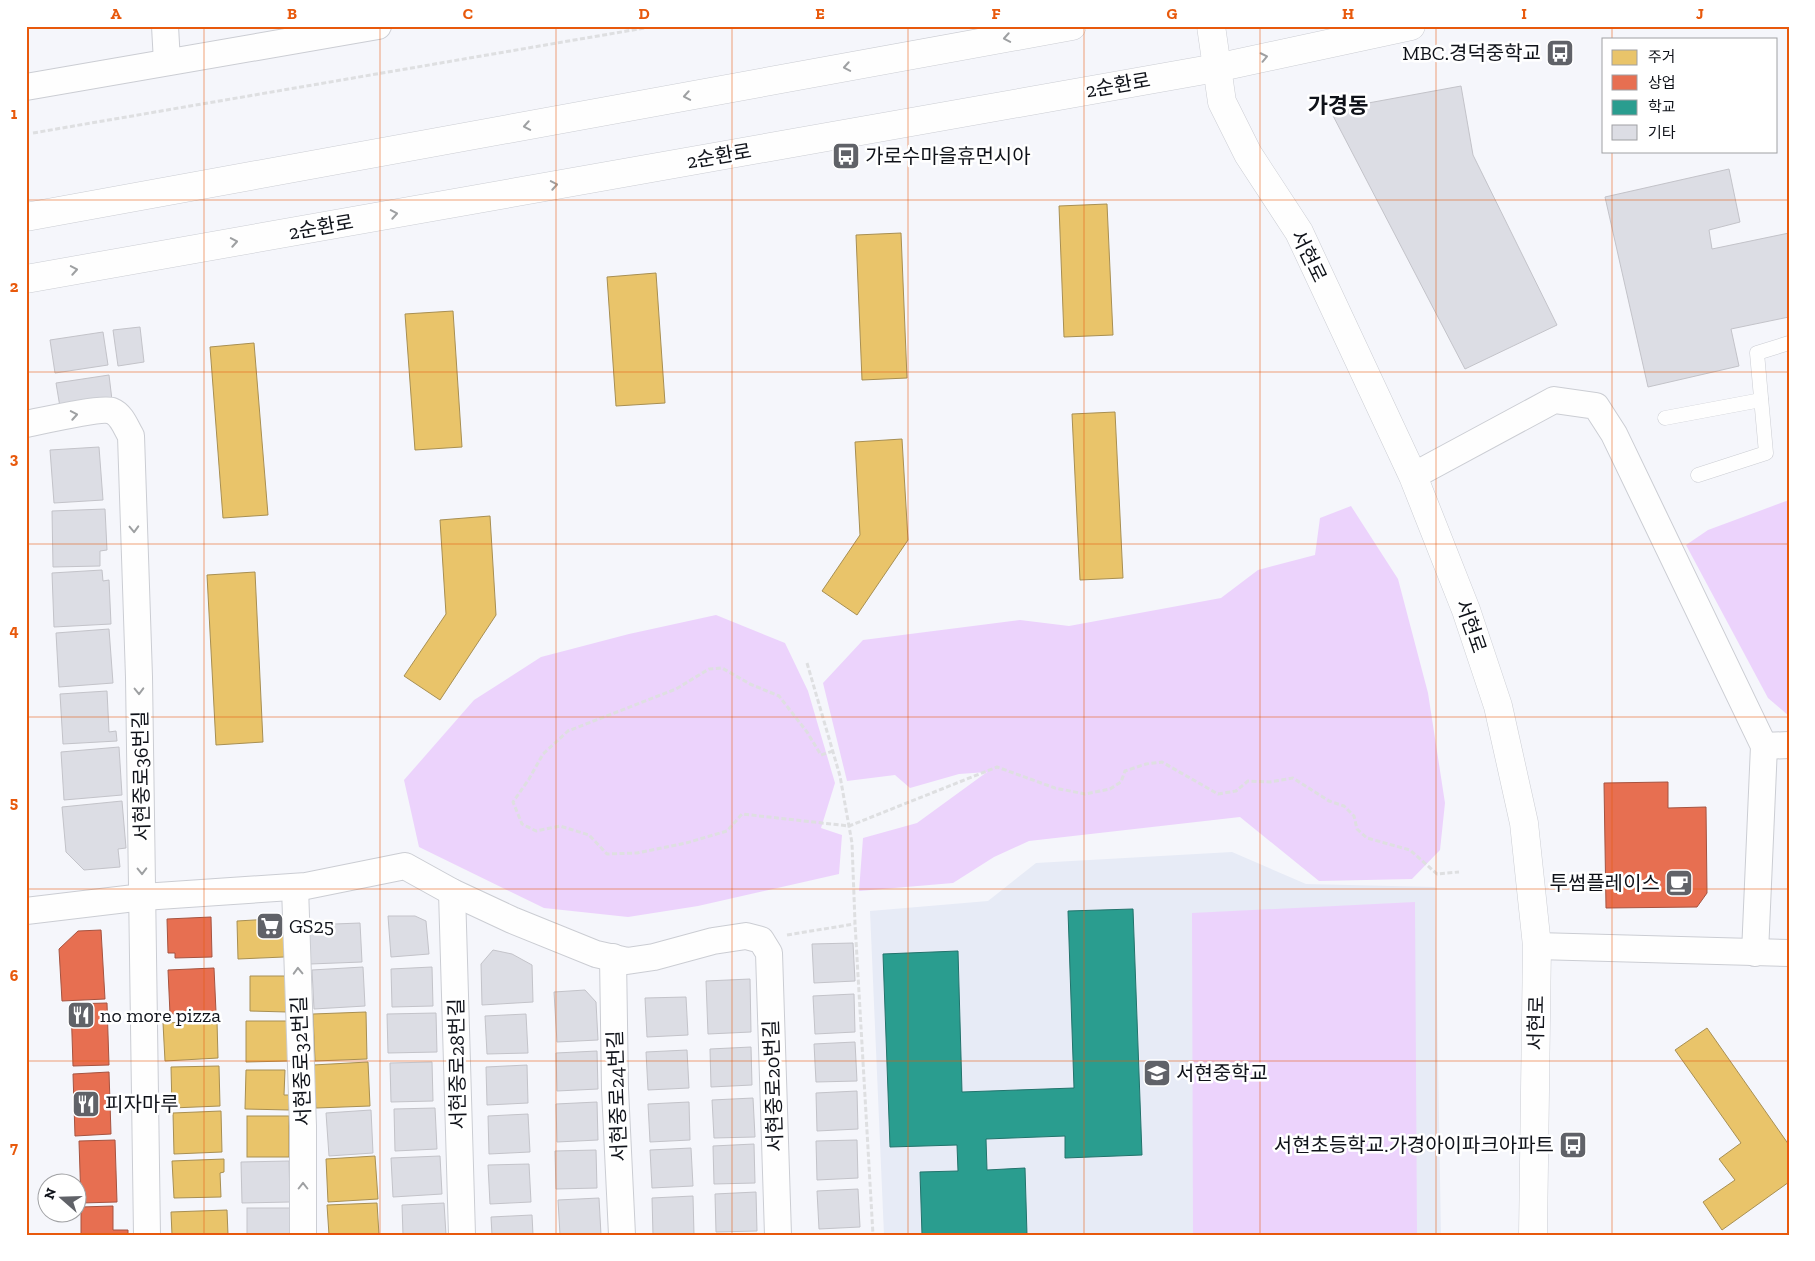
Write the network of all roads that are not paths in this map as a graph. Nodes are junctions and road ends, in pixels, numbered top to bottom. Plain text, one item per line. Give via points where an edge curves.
1 (165, 26) edge
2 (378, 26) edge
3 (1072, 26) edge
4 (1211, 26) edge
5 (1411, 26) edge
6 (167, 62) junction
7 (1216, 68) junction
8 (26, 87) edge
9 (26, 217) edge
10 (26, 279) edge
11 (1789, 343) edge
12 (1761, 400) junction
13 (1665, 418) dead end
14 (26, 424) edge
15 (1698, 475) dead end
16 (1414, 476) junction
17 (1777, 745) edge
18 (296, 887) junction
19 (452, 892) junction
20 (142, 897) junction
21 (26, 910) edge
22 (1537, 946) junction
23 (1755, 953) junction
24 (1789, 953) edge
25 (613, 957) junction
26 (147, 1235) edge
27 (303, 1235) edge
28 (462, 1235) edge
29 (622, 1235) edge
30 (778, 1235) edge
31 (1533, 1235) edge

1 - 6 street
2 - 6 street
3 -> 9 street
4 - 7 street, 서현로
7 -> 5 street, 2순환로
6 - 8 street
10 -> 7 street, 2순환로
7 - 16 street, 서현로 via 1222,102 1248,154 1298,232
11 - 12 lane via 1757,353
12 - 13 lane
12 - 15 lane via 1766,453
14 -> 20 street, 서현중로36번길 via 112,411 121,418 130,436
16 - 17 street via 1554,400 1596,406 1614,434
16 - 22 street, 서현로 via 1466,610 1498,706 1524,822
17 - 23 street
18 - 19 street via 405,866
18 - 20 street
27 -> 18 street, 서현중로32번길
19 - 25 street via 596,954
19 - 28 street, 서현중로28번길
20 - 21 street
20 - 26 street, 서현중로36번길
22 - 23 street
22 - 31 street, 서현로
23 - 24 street
25 - 29 street, 서현중로24번길
25 - 30 street, 서현중로20번길 via 627,960 654,957 746,936 761,940 769,953

